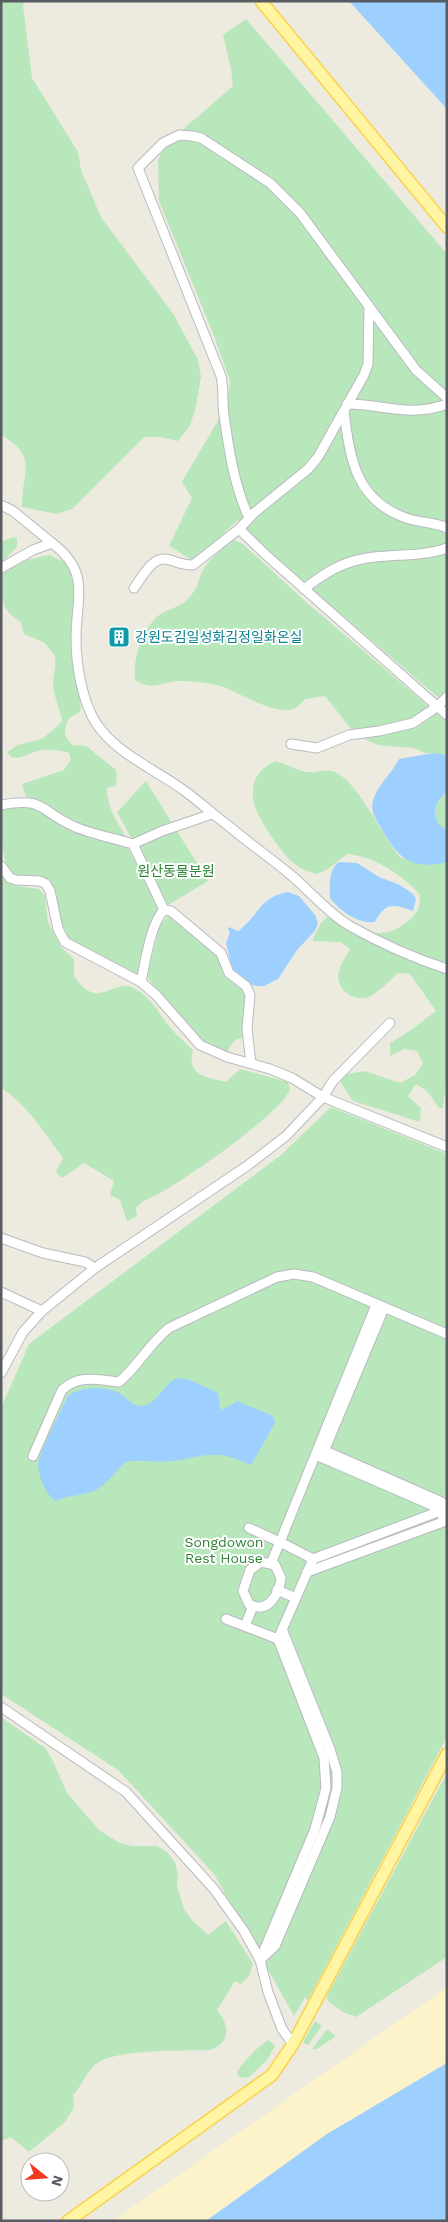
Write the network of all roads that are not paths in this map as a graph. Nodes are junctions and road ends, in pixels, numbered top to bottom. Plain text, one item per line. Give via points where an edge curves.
1 (261, 1) edge
2 (447, 227) edge
3 (369, 308) junction
4 (447, 398) edge
5 (447, 404) edge
6 (346, 408) junction
7 (1, 505) edge
8 (249, 518) junction
9 (447, 528) edge
10 (239, 529) junction
11 (52, 543) junction
12 (447, 548) edge
13 (1, 568) edge
14 (134, 588) dead end
15 (304, 589) junction
16 (447, 696) edge
17 (438, 706) junction
18 (447, 714) edge
19 (291, 744) dead end
20 (1, 805) edge
21 (212, 814) junction
22 (133, 844) junction
23 (1, 866) edge
24 (164, 910) junction
25 (447, 969) edge
26 (142, 982) junction
27 (390, 1024) dead end
28 (251, 1063) junction
29 (323, 1097) junction
30 (447, 1147) edge
31 (1, 1238) edge
32 (95, 1268) junction
33 (1, 1292) edge
34 (380, 1307) junction
35 (42, 1311) junction
36 (447, 1334) edge
37 (1, 1373) edge
38 (320, 1453) junction
39 (33, 1456) dead end
40 (443, 1510) junction
41 (249, 1528) dead end
42 (280, 1542) junction
43 (313, 1558) junction
44 (271, 1563) junction
45 (308, 1572) junction
46 (277, 1590) junction
47 (296, 1598) junction
48 (253, 1606) junction
49 (226, 1619) dead end
50 (245, 1626) junction
51 (282, 1629) junction
52 (278, 1639) junction
53 (1, 1707) edge
54 (447, 1754) edge
55 (260, 1960) junction
56 (293, 2044) junction
57 (68, 2221) edge

1 - 2 main road
3 - 4 street via 416,370
3 - 6 street via 368,364
3 - 8 street via 300,213 270,183 201,138 179,135 163,143 138,168 222,376 231,465
5 - 6 street via 405,411
6 - 8 street via 308,469
6 - 9 street via 349,450 358,477 369,495 409,519
7 - 11 street
8 - 10 street
10 - 14 street via 193,565 158,559
10 - 15 street
11 - 13 street via 32,550
11 - 21 street via 73,562 78,575 80,595 76,640 79,665 82,686 96,723 109,738 167,777
12 - 15 street via 422,554 363,558 324,574
15 - 17 street
16 - 17 street
17 - 18 street
17 - 19 street via 413,723 349,735 317,748
20 - 22 street via 22,801 37,803 72,826
21 - 22 street
21 - 25 street via 349,925
22 - 24 street
23 - 26 street via 10,878 46,884 58,929 69,946
24 - 26 street via 155,926
24 - 28 street via 171,911 222,953 229,973 246,986 250,995
26 - 28 street via 200,1044 227,1057
27 - 29 street via 333,1081
28 - 29 street via 292,1078
29 - 30 street
29 - 32 street via 286,1136 247,1166
31 - 32 street via 43,1253 85,1262
32 - 35 street
33 - 35 street
34 - 36 street
34 - 38 street
34 - 39 street via 313,1277 294,1274 277,1277 169,1328 155,1339 132,1371 119,1382 82,1378 70,1382 62,1390
35 - 37 street via 23,1332
38 - 40 street
38 - 42 street
40 - 43 street
40 - 45 street via 444,1522
41 - 42 street
42 - 43 street
42 - 44 street
43 - 45 street
44 - 46 street via 280,1573
44 - 48 street via 257,1564 243,1576 244,1596
45 - 47 street
46 - 47 street
46 - 48 street via 267,1605
47 - 51 street
48 - 50 street
49 - 50 street
50 - 52 street
51 - 52 street
51 - 55 street via 330,1749 337,1788 330,1817 275,1946
52 - 55 street via 324,1758 326,1788 314,1830
53 - 55 street via 126,1792 214,1889
54 - 56 main road
55 - 56 street via 282,2029
56 - 57 main road via 272,2075

